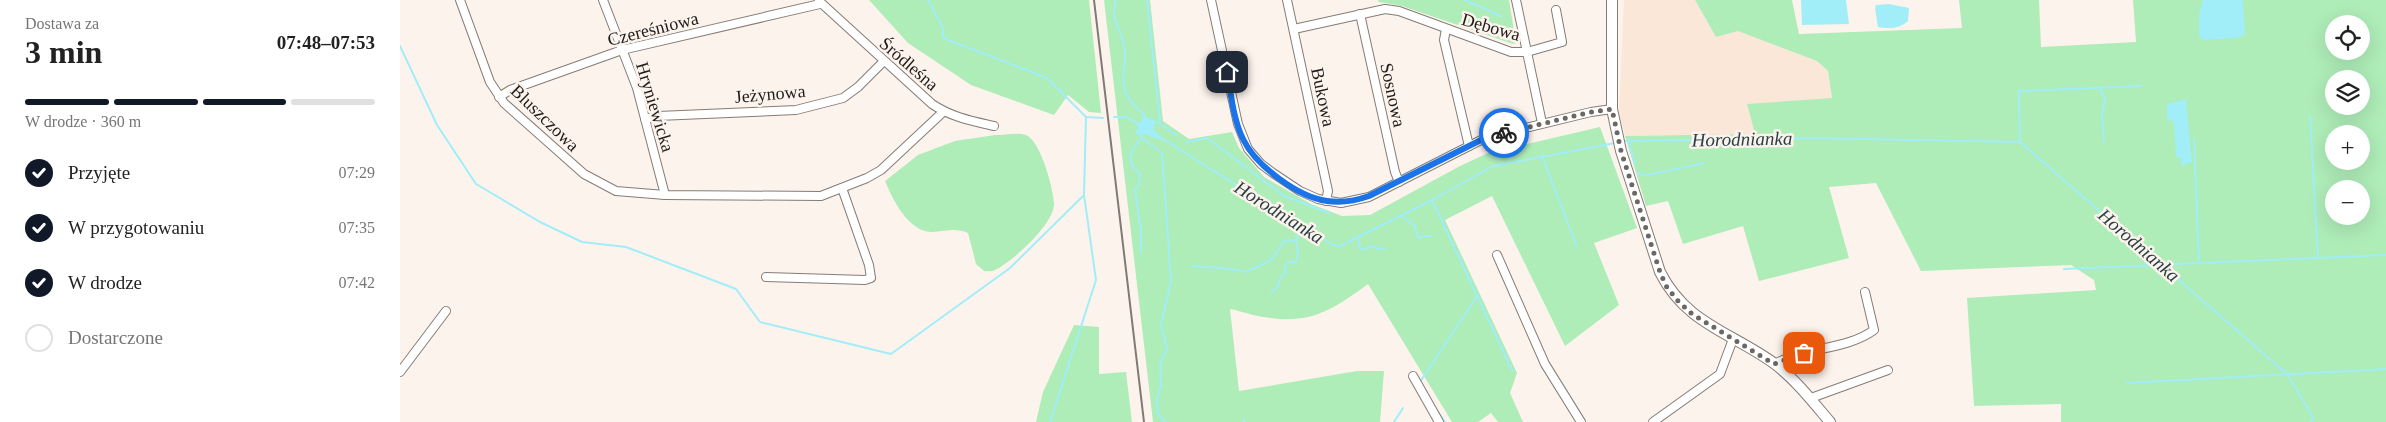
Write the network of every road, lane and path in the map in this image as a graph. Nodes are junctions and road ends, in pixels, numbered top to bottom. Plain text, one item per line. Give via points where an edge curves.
1 (460, 0) edge
2 (603, 0) edge
3 (1212, 0) edge
4 (1287, 0) edge
5 (1516, 0) edge
6 (1612, 0) edge
7 (819, 2) edge
8 (1556, 10) dead end
9 (1360, 14) junction
10 (1294, 29) junction
11 (1446, 29) junction
12 (622, 50) junction
13 (1527, 52) junction
14 (883, 62) junction
15 (499, 97) junction
16 (1612, 109) junction
17 (943, 112) junction
18 (645, 119) junction
19 (1542, 123) junction
20 (994, 126) dead end
21 (1469, 146) junction
22 (1399, 182) junction
23 (842, 188) junction
24 (665, 195) junction
25 (1326, 201) junction
26 (1497, 255) dead end
27 (766, 277) dead end
28 (1865, 292) dead end
29 (446, 311) dead end
30 (1733, 339) junction
31 (1774, 364) junction
32 (1888, 370) dead end
33 (400, 372) edge
34 (1413, 376) dead end
35 (1811, 398) junction
36 (1439, 422) edge
37 (1581, 422) edge
38 (1653, 422) edge
39 (1830, 422) edge

1 - 15 street, Bluszczowa via 490,82
2 - 12 street, Hryniewicka
3 - 25 street via 1238,124 1248,149 1273,173 1300,191
4 - 10 street, Bukowa
5 - 13 street
6 - 16 street
7 - 12 street, Czereśniowa
7 - 14 street, Śródleśna
8 - 13 street, Dębowa via 1562,42
9 - 10 street, Dębowa
9 - 11 street, Dębowa via 1385,9 1399,11
9 - 22 street, Sosnowa
10 - 25 street, Bukowa via 1328,191
11 - 13 street, Dębowa via 1511,52
11 - 21 street via 1444,40
12 - 15 street, Czereśniowa via 510,90
12 - 18 street, Hryniewicka
13 - 19 street
14 - 17 street, Śródleśna
14 - 18 street, Jeżynowa via 843,98 796,110
15 - 24 street, Bluszczowa via 553,149 598,183 616,191
16 - 19 street
16 - 30 street via 1621,151 1666,286 1692,314
17 - 20 street, Śródleśna
17 - 23 street, Bluszczowa via 881,170
18 - 24 street, Hryniewicka
19 - 21 street via 1485,138
21 - 22 street
22 - 25 street via 1355,201
23 - 24 street, Bluszczowa via 813,197
23 - 27 street via 869,264 870,278
26 - 37 street via 1545,364
28 - 31 street via 1874,330 1857,340
29 - 33 street
30 - 31 street
30 - 38 street via 1720,374
31 - 35 street
32 - 35 street
34 - 36 street
35 - 39 street

